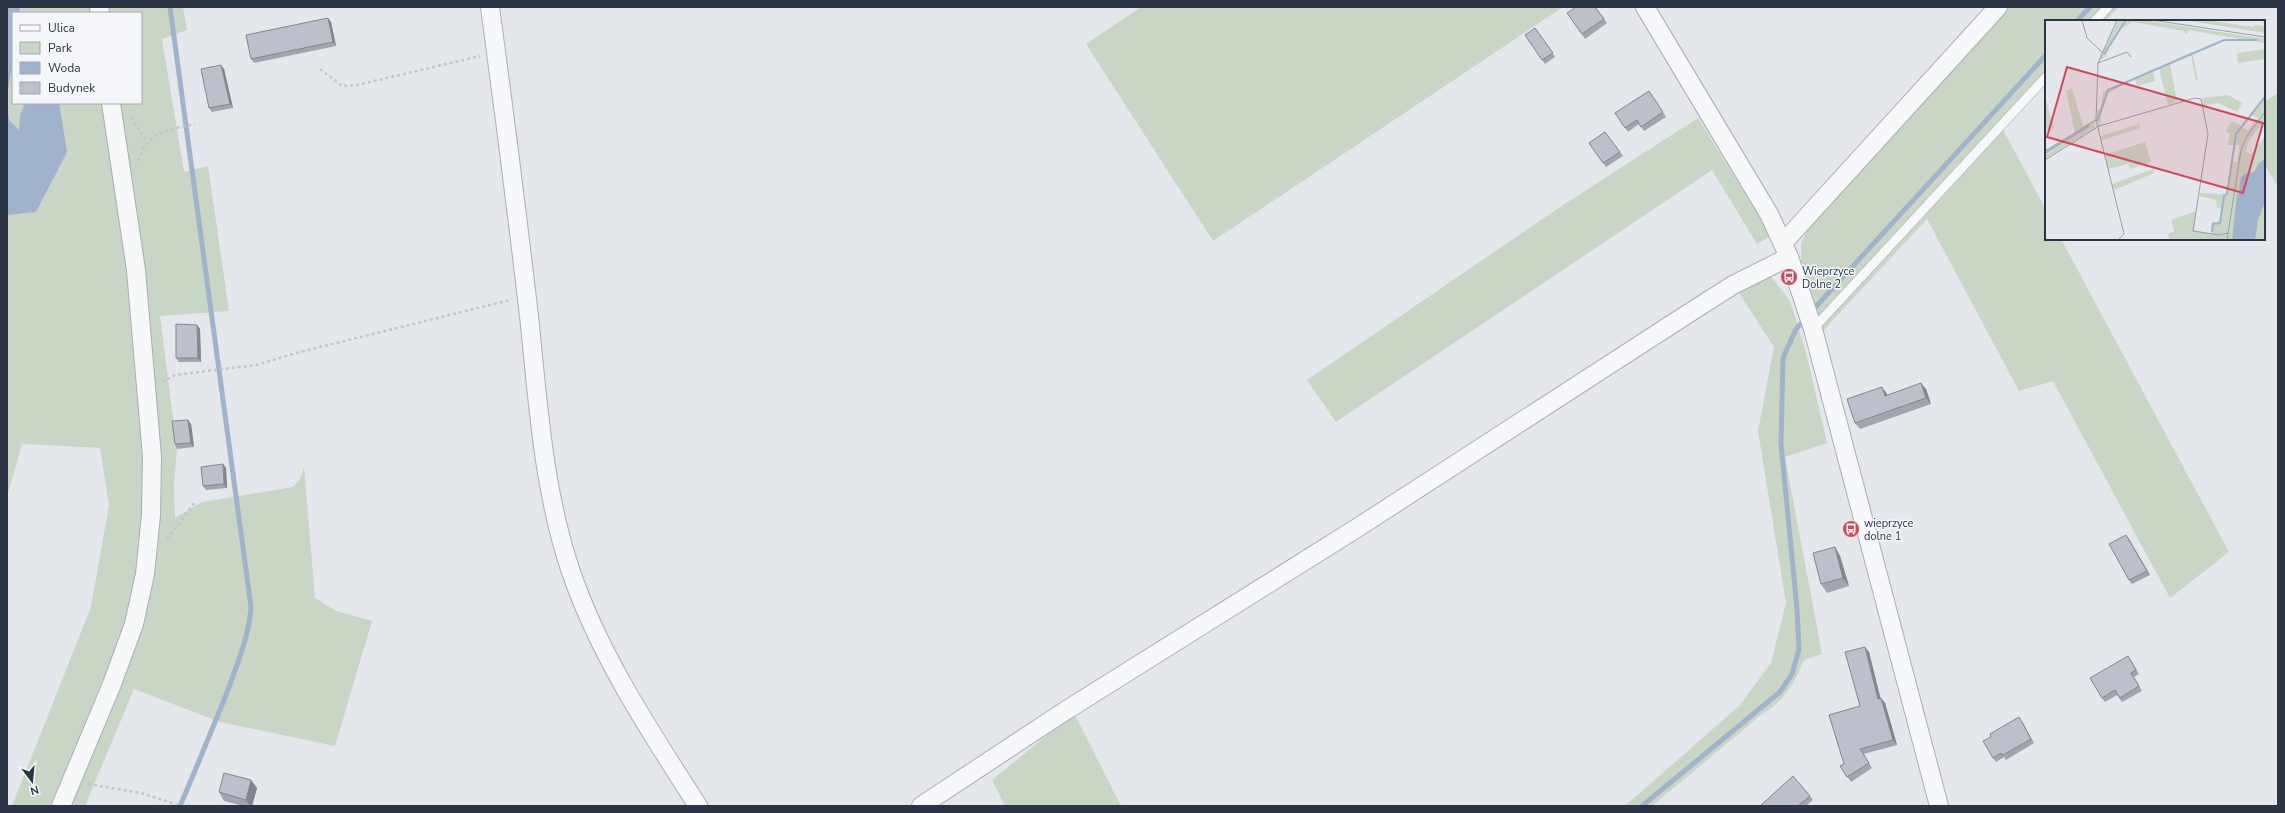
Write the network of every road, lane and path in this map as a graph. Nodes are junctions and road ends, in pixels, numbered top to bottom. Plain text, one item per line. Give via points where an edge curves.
1 (490, 7) edge
2 (1645, 7) edge
3 (1998, 7) edge
4 (2108, 7) edge
5 (2096, 20) edge
6 (497, 56) junction
7 (320, 69) dead end
8 (2045, 78) edge
9 (111, 104) edge
10 (131, 116) dead end
11 (195, 124) dead end
12 (147, 142) junction
13 (135, 168) dead end
14 (1786, 250) junction
15 (527, 300) junction
16 (1813, 329) junction
17 (148, 403) junction
18 (196, 501) dead end
19 (164, 543) dead end
20 (71, 781) junction
21 (61, 806) edge
22 (181, 806) edge
23 (698, 806) edge
24 (921, 806) edge
25 (1939, 806) edge

1 - 6 street
2 - 14 street via 1769,214
3 - 14 street
4 - 5 lane
6 - 7 path via 470,58 357,85 342,86
6 - 15 street
8 - 16 lane
9 - 17 street via 136,270
10 - 12 path
11 - 12 path via 158,134
12 - 13 path
14 - 16 street
14 - 24 street via 1357,528 1065,711
15 - 17 path via 514,300 468,310 256,365 175,375 160,383
15 - 23 street via 550,495 570,571 602,646
16 - 25 street
17 - 20 street via 152,457 151,515 145,574 134,624
18 - 19 path
20 - 21 street
20 - 22 path via 141,793

